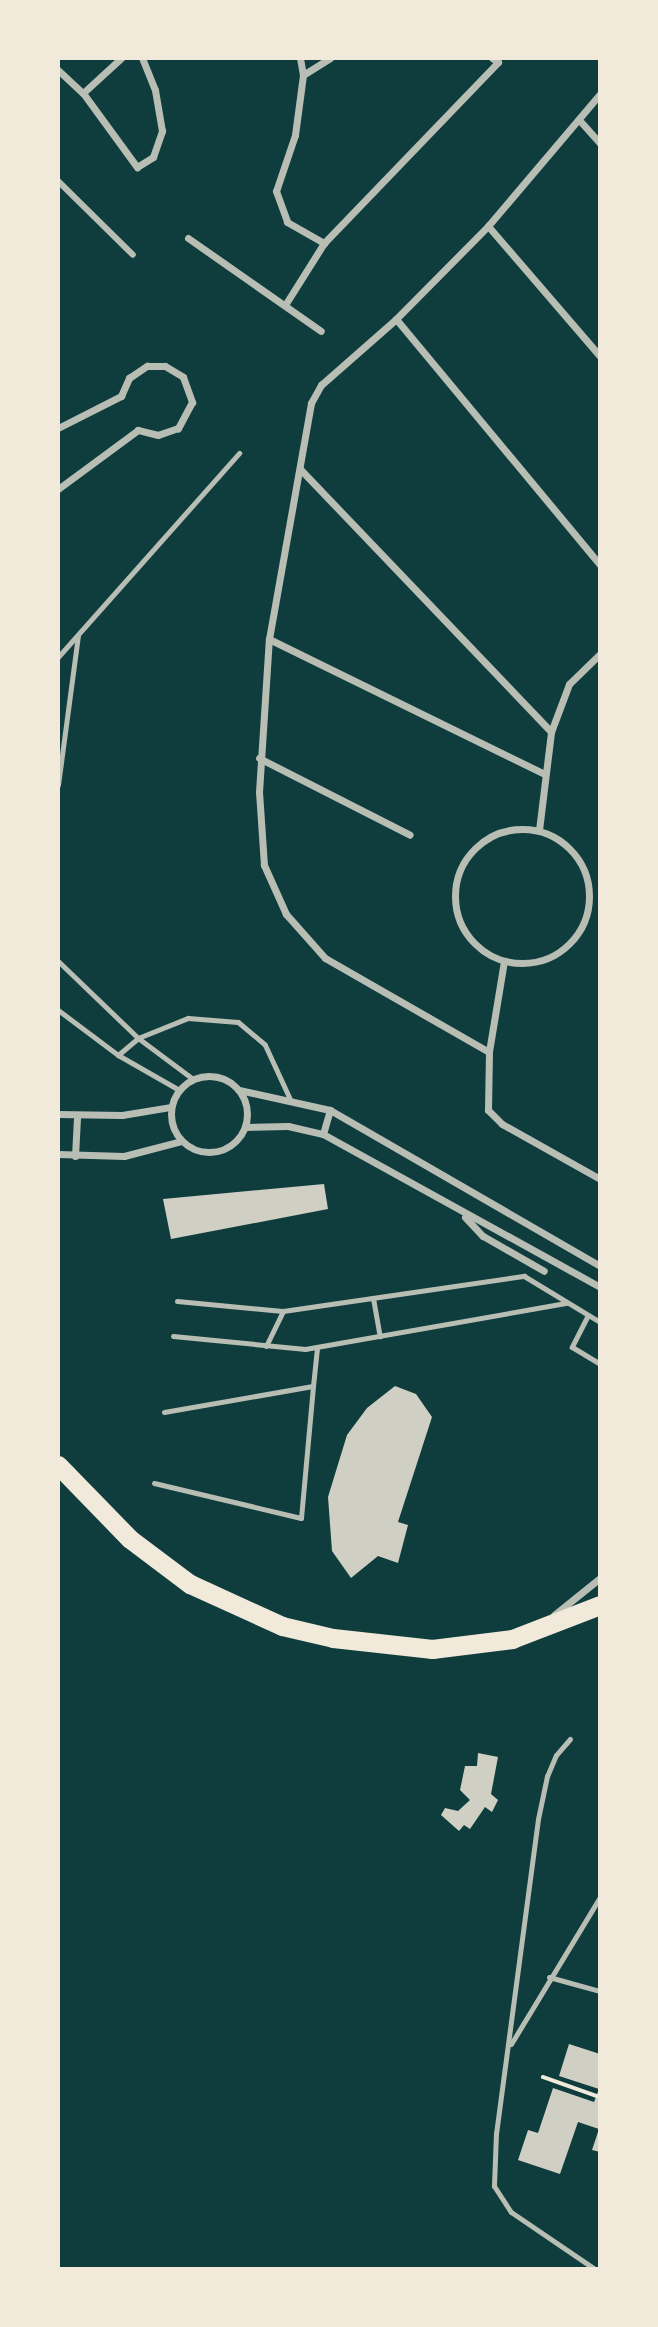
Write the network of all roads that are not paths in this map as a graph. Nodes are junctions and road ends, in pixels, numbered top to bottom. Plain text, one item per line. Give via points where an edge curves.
1 (121, 58) edge
2 (142, 58) edge
3 (300, 58) edge
4 (330, 58) edge
5 (492, 58) edge
6 (58, 70) edge
7 (303, 75) junction
8 (83, 93) junction
9 (600, 94) edge
10 (581, 122) junction
11 (600, 143) edge
12 (58, 181) edge
13 (488, 226) junction
14 (188, 238) dead end
15 (324, 243) junction
16 (133, 255) dead end
17 (285, 305) junction
18 (396, 319) junction
19 (321, 331) dead end
20 (600, 356) edge
21 (58, 428) edge
22 (239, 453) dead end
23 (301, 470) junction
24 (58, 489) edge
25 (600, 565) edge
26 (78, 634) junction
27 (269, 639) junction
28 (600, 654) edge
29 (58, 657) edge
30 (551, 732) junction
31 (260, 758) junction
32 (544, 774) junction
33 (58, 785) edge
34 (539, 830) junction
35 (410, 835) dead end
36 (58, 961) edge
37 (504, 961) junction
38 (58, 1010) edge
39 (138, 1038) junction
40 (489, 1052) junction
41 (118, 1055) junction
42 (193, 1079) junction
43 (179, 1090) junction
44 (239, 1090) junction
45 (290, 1099) junction
46 (171, 1107) junction
47 (330, 1110) junction
48 (58, 1114) edge
49 (77, 1117) junction
50 (245, 1127) junction
51 (323, 1134) junction
52 (181, 1141) junction
53 (58, 1154) edge
54 (75, 1156) junction
55 (600, 1179) edge
56 (460, 1212) junction
57 (600, 1266) edge
58 (544, 1271) dead end
59 (600, 1287) edge
60 (373, 1298) junction
61 (177, 1301) dead end
62 (567, 1303) junction
63 (283, 1311) junction
64 (587, 1315) junction
65 (600, 1322) edge
66 (173, 1336) dead end
67 (380, 1336) junction
68 (266, 1346) junction
69 (317, 1347) junction
70 (600, 1364) edge
71 (313, 1386) junction
72 (164, 1412) dead end
73 (58, 1465) edge
74 (154, 1483) dead end
75 (600, 1578) edge
76 (600, 1605) edge
77 (529, 1634) junction
78 (570, 1739) dead end
79 (600, 1897) edge
80 (549, 1976) junction
81 (600, 1991) edge
82 (509, 2047) junction
83 (595, 2269) edge

1 - 8 street
2 - 8 street via 155,90 162,131 153,158 137,167
3 - 7 street
4 - 7 street
5 - 15 street via 498,62
6 - 8 street
7 - 15 street via 295,135 276,191 287,222
9 - 10 street
10 - 11 street
10 - 13 street
12 - 16 street
13 - 18 street
13 - 20 street
14 - 17 street
15 - 17 street
17 - 19 street
18 - 23 street via 321,385 311,403
18 - 25 street
21 - 24 street via 121,396 129,378 147,366 165,366 183,377 192,402 178,428 158,435 138,430
22 - 26 lane
23 - 27 street
23 - 30 street
26 - 29 lane
26 - 33 lane
27 - 31 street
27 - 32 street
28 - 30 street via 569,684
30 - 32 street
31 - 35 street
31 - 40 street via 264,865 286,914 325,958
32 - 34 street
34 - 37 street via 497,833 478,844 456,878 456,910 468,939
34 - 37 street via 560,840 577,857 588,881 589,908 577,935 550,958
36 - 39 lane
37 - 40 street
38 - 41 lane
39 - 41 lane
39 - 42 lane
39 - 45 lane via 188,1018 238,1022 265,1045
40 - 55 street via 488,1110 502,1124
41 - 43 lane
42 - 43 street
42 - 44 street via 217,1077
43 - 46 street
44 - 45 street
44 - 50 street via 247,1115
45 - 47 street
46 - 49 street
46 - 52 street via 174,1131
47 - 51 street
47 - 57 street
48 - 49 street
49 - 54 street
50 - 51 street via 288,1126
50 - 52 street via 228,1147 216,1152 203,1152
51 - 56 street
52 - 54 street via 124,1157
53 - 54 street
56 - 58 street via 483,1236
56 - 59 street
60 - 62 lane via 524,1276
60 - 63 lane
60 - 67 lane
61 - 63 lane
62 - 64 lane
62 - 67 lane
63 - 68 lane
64 - 65 lane
64 - 70 lane via 572,1347
66 - 68 lane
67 - 69 lane
68 - 69 lane
69 - 71 lane
71 - 72 lane
71 - 74 lane via 301,1518
73 - 77 highway via 130,1538 190,1584 282,1626 333,1638 432,1648
75 - 77 street
76 - 77 highway
78 - 82 lane via 555,1755 542,1797
79 - 80 lane
80 - 81 lane
80 - 82 lane
82 - 83 lane via 496,2133 494,2186 511,2212

